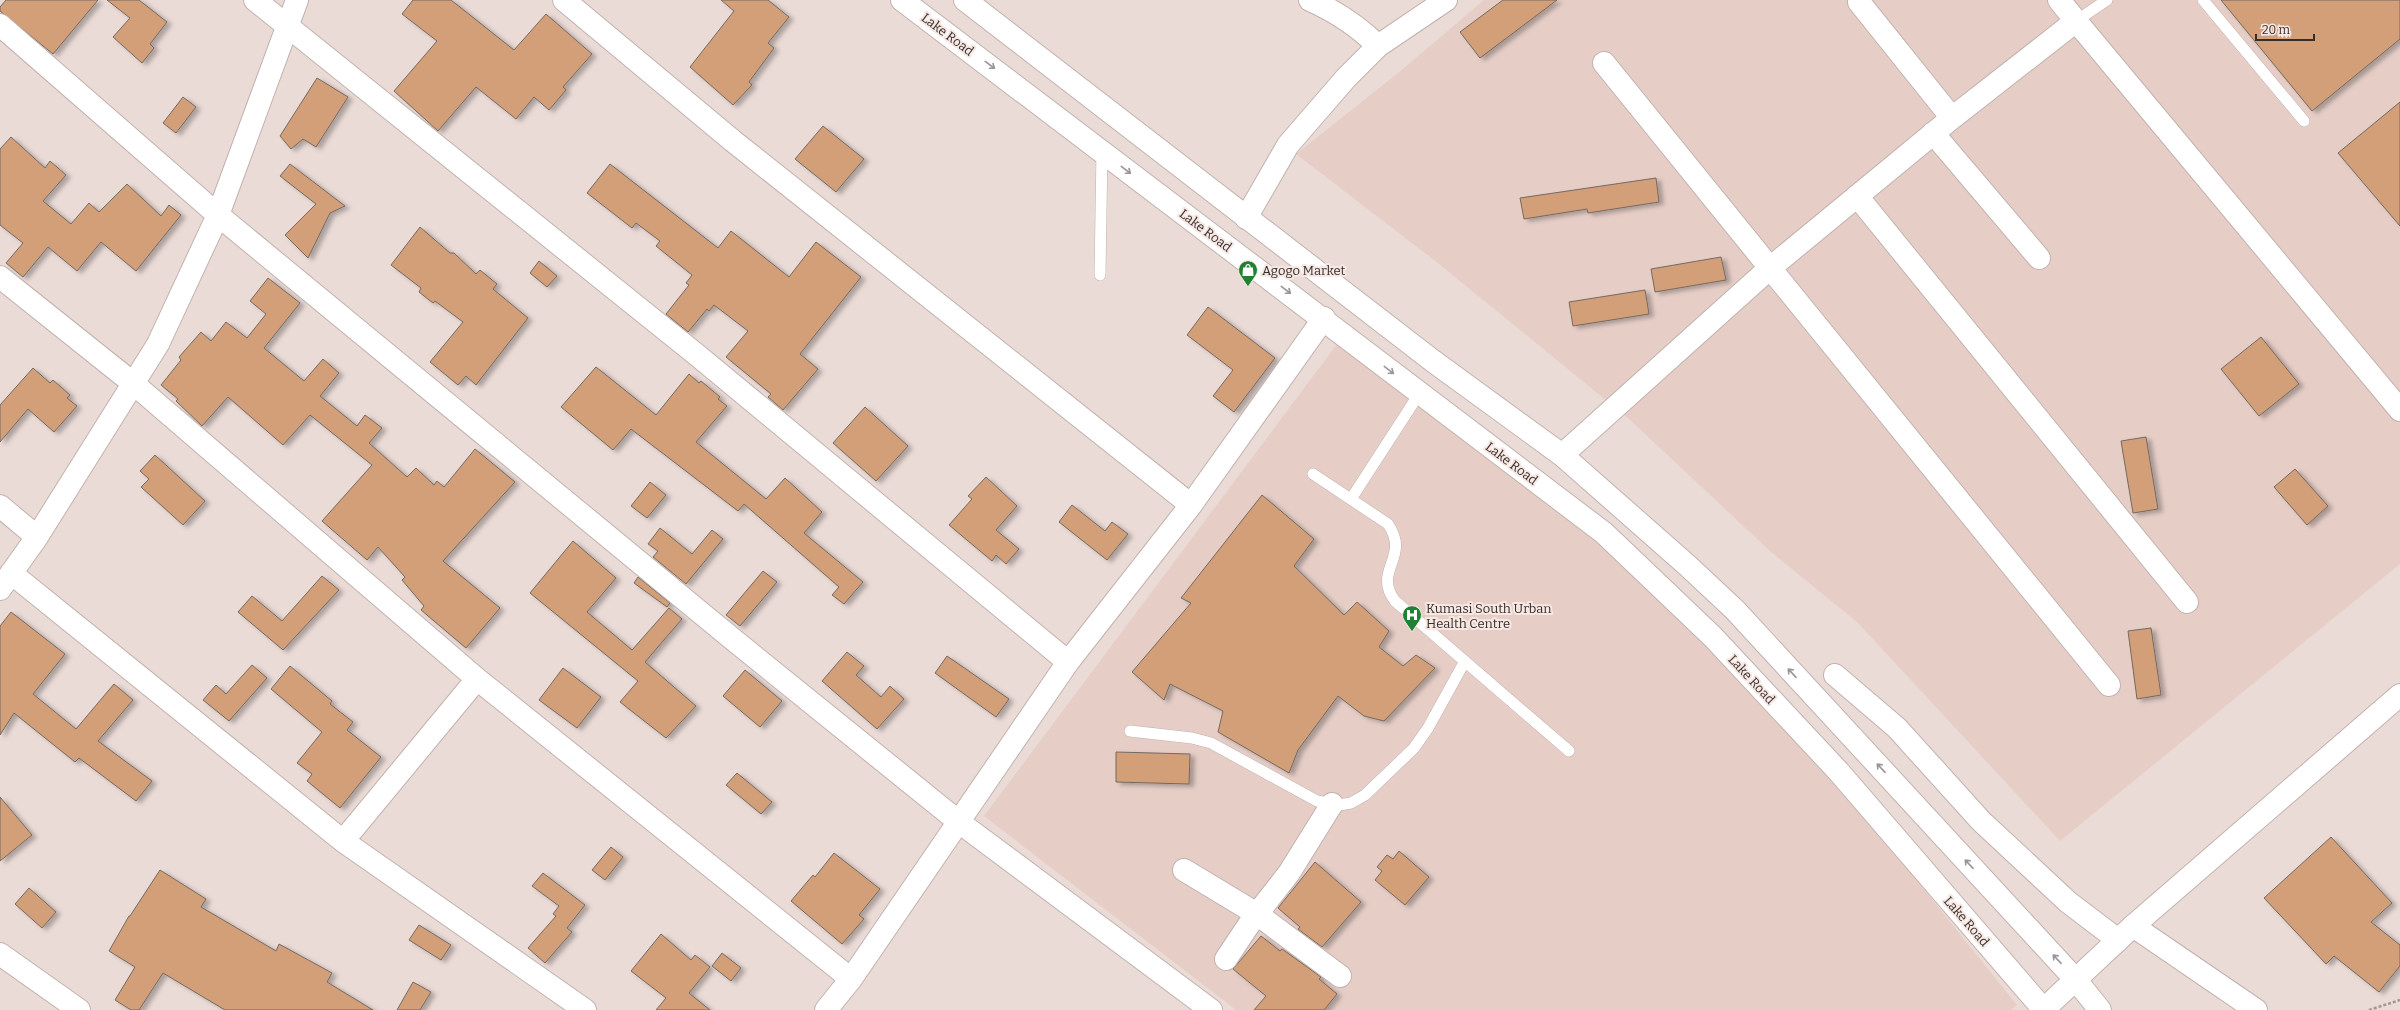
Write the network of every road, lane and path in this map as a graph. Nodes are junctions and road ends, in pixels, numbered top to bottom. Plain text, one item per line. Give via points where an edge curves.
1 (255, 0) edge
2 (297, 0) edge
3 (564, 0) edge
4 (902, 0) edge
5 (966, 0) edge
6 (1310, 0) edge
7 (1446, 0) edge
8 (2059, 0) edge
9 (2107, 0) edge
10 (2203, 0) edge
11 (1859, 2) dead end
12 (2076, 22) junction
13 (0, 25) edge
14 (287, 25) junction
15 (1378, 46) junction
16 (1604, 63) dead end
17 (1952, 118) junction
18 (2304, 121) dead end
19 (1933, 134) junction
20 (1102, 151) junction
21 (1857, 196) junction
22 (218, 215) junction
23 (1246, 218) junction
24 (2039, 258) dead end
25 (1770, 268) junction
26 (1100, 275) dead end
27 (0, 277) edge
28 (1324, 318) junction
29 (134, 384) junction
30 (1419, 394) junction
31 (2400, 410) edge
32 (1562, 455) junction
33 (1313, 474) dead end
34 (1350, 499) junction
35 (1192, 505) junction
36 (0, 506) edge
37 (37, 537) junction
38 (5, 581) edge
39 (2187, 602) dead end
40 (1465, 661) junction
41 (1068, 662) junction
42 (1835, 675) dead end
43 (477, 679) junction
44 (2109, 685) dead end
45 (2400, 695) edge
46 (1130, 731) dead end
47 (1569, 751) dead end
48 (1332, 804) junction
49 (959, 822) junction
50 (343, 841) junction
51 (1184, 870) dead end
52 (1257, 914) junction
53 (2125, 933) junction
54 (0, 954) edge
55 (1226, 959) dead end
56 (1340, 976) dead end
57 (2075, 979) junction
58 (851, 980) junction
59 (2400, 1000) edge
60 (79, 1010) edge
61 (585, 1010) edge
62 (826, 1010) edge
63 (1211, 1010) edge
64 (2043, 1010) edge
65 (2100, 1010) edge
66 (2256, 1010) edge
67 (2369, 1010) edge

1 - 14 street
2 - 14 street
3 - 35 street via 733,141
4 -> 20 street, Lake Road
5 - 23 street
6 - 15 street via 1341,15 1360,28
7 - 15 street
8 - 12 street
9 - 12 lane
10 - 18 lane
11 - 17 street
12 - 17 street
12 - 31 street
13 - 22 street
14 - 22 street
14 - 41 street via 697,355
15 - 23 street via 1346,78 1288,145
16 - 25 street
17 - 19 street
19 - 21 street
19 - 24 street
20 - 26 lane
20 -> 28 street, Lake Road
21 - 25 street
21 - 39 street
22 - 29 street via 158,344
22 - 49 street
23 - 32 street via 1433,361
25 - 32 street
25 - 44 street
27 - 29 street
28 -> 30 street, Lake Road
28 - 35 street
29 - 37 street
29 - 43 street
30 - 34 lane
30 - 64 street, Lake Road via 1604,533 1713,637 1838,772
57 -> 32 street via 1734,610
33 - 34 lane
34 - 40 lane via 1388,524 1396,536 1397,545 1387,578 1389,593
35 - 41 street
36 - 37 street
37 - 38 street
38 - 50 street
40 - 47 lane
40 - 48 lane via 1414,748 1364,795 1350,803
41 - 49 street
42 - 53 street via 1897,728 1981,821 2068,902
43 - 50 street
43 - 58 street
45 - 53 street
46 - 48 lane via 1185,737 1211,743 1317,801
48 - 52 street via 1288,873
49 - 58 street
49 - 63 street
50 - 61 street
51 - 52 street
52 - 55 street
52 - 56 street
53 - 57 street
53 - 66 street
54 - 60 street
57 - 64 street
57 - 65 street
58 - 62 street
59 - 67 path

